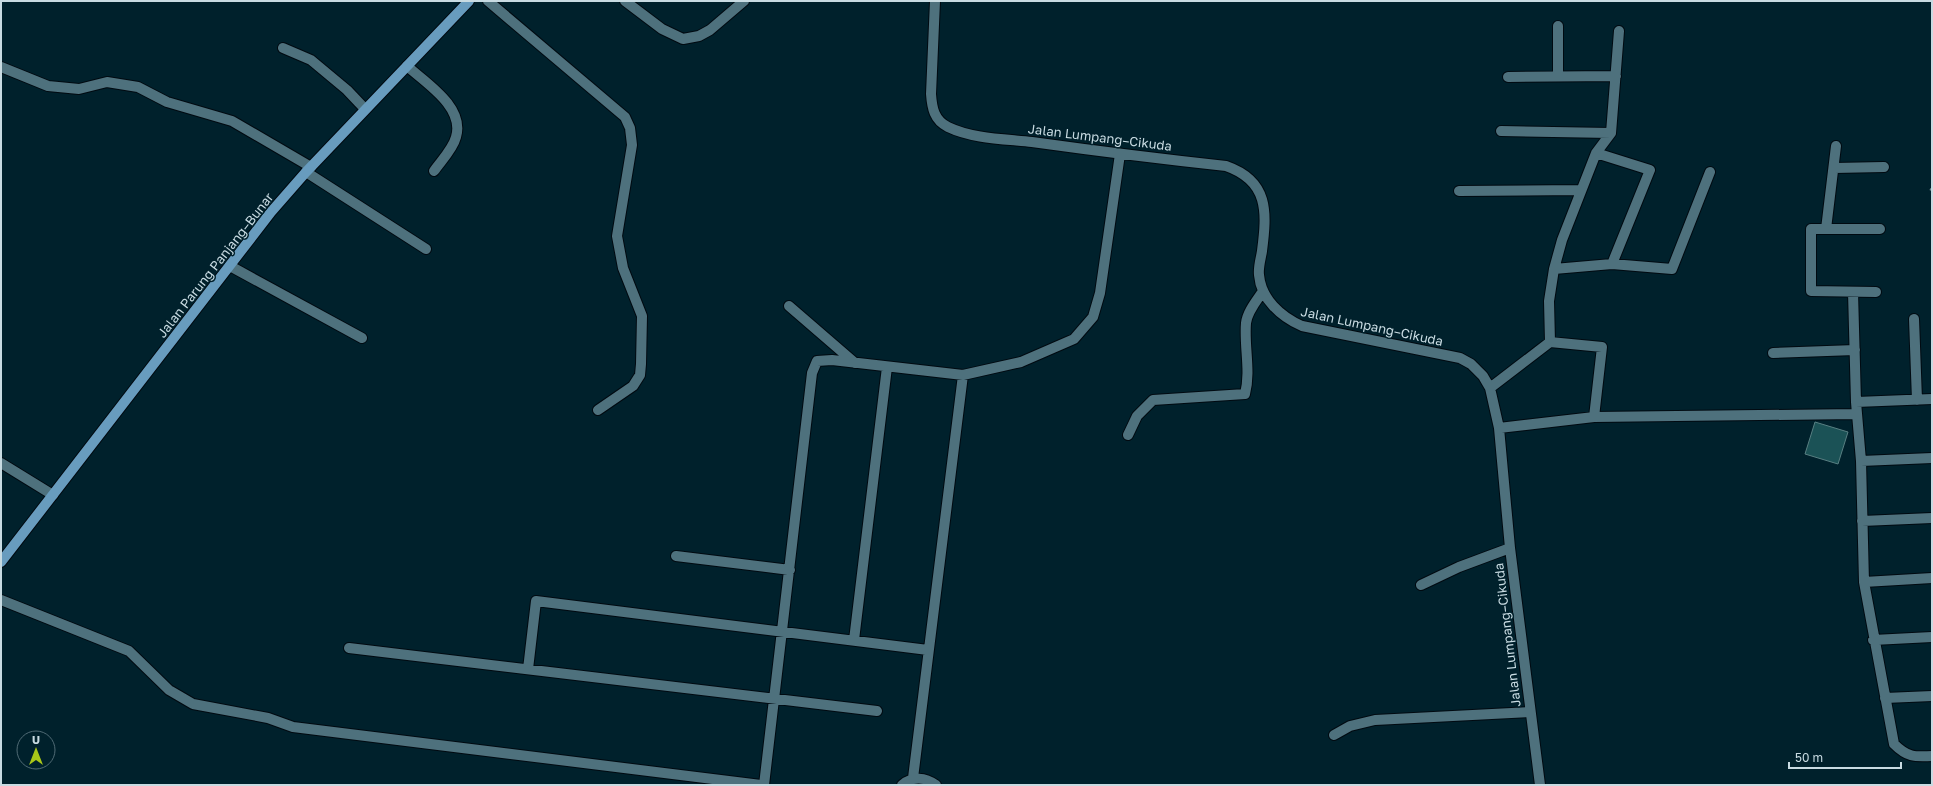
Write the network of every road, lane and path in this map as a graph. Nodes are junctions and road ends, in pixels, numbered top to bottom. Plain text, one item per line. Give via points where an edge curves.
1 (469, 1) edge
2 (488, 1) edge
3 (625, 1) edge
4 (744, 1) edge
5 (935, 1) edge
6 (1558, 26) dead end
7 (1619, 30) dead end
8 (283, 48) dead end
9 (407, 66) junction
10 (1, 67) edge
11 (1558, 76) junction
12 (1616, 76) junction
13 (1508, 77) dead end
14 (365, 109) junction
15 (1501, 131) dead end
16 (1611, 132) junction
17 (1836, 146) dead end
18 (1596, 153) junction
19 (1120, 154) junction
20 (1834, 168) junction
21 (1884, 168) dead end
22 (308, 170) junction
23 (434, 171) dead end
24 (1710, 172) dead end
25 (1581, 190) junction
26 (1459, 191) dead end
27 (1826, 228) junction
28 (1880, 229) dead end
29 (426, 249) dead end
30 (1612, 264) junction
31 (230, 266) junction
32 (1554, 269) junction
33 (1263, 291) junction
34 (1853, 292) junction
35 (1876, 292) dead end
36 (789, 306) dead end
37 (1914, 319) dead end
38 (362, 338) dead end
39 (1550, 342) junction
40 (1855, 350) junction
41 (1773, 353) dead end
42 (855, 363) junction
43 (887, 366) junction
44 (963, 376) junction
45 (1490, 388) junction
46 (1932, 399) edge
47 (1917, 400) junction
48 (1856, 402) junction
49 (598, 410) dead end
50 (1856, 414) junction
51 (1594, 417) junction
52 (1499, 428) junction
53 (1128, 435) dead end
54 (1932, 458) edge
55 (1861, 461) junction
56 (1, 463) edge
57 (53, 495) junction
58 (1932, 518) edge
59 (1862, 521) junction
60 (1510, 548) junction
61 (676, 556) dead end
62 (1, 562) edge
63 (790, 570) junction
64 (1932, 578) edge
65 (1864, 582) junction
66 (1421, 585) dead end
67 (1, 600) edge
68 (782, 631) junction
69 (1932, 637) edge
70 (854, 640) junction
71 (1873, 640) junction
72 (349, 648) dead end
73 (928, 650) junction
74 (528, 669) junction
75 (1932, 696) edge
76 (1885, 698) junction
77 (774, 699) junction
78 (877, 711) dead end
79 (1530, 712) junction
80 (1334, 735) dead end
81 (1932, 756) edge
82 (913, 778) junction
83 (760, 785) edge
84 (764, 785) edge
85 (902, 785) edge
86 (936, 785) edge
87 (1540, 785) edge

1 - 9 main road, Jalan Parung Panjang–Bunar
2 - 49 street via 625,117 630,128 632,145 618,236 623,268 642,316 640,375 633,386
3 - 4 street via 662,29 683,39 699,36 710,30
5 - 19 street, Jalan Lumpang–Cikuda via 930,94 937,119 948,126 974,134
6 - 11 street
7 - 12 street
8 - 14 street via 311,60
9 - 14 main road, Jalan Parung Panjang–Bunar
9 - 23 street via 444,99 454,112 458,128 456,139
10 - 22 street via 48,86 79,89 108,82 138,87 167,102 232,121
11 - 12 street
11 - 13 street
12 - 16 street
14 - 22 main road, Jalan Parung Panjang–Bunar
15 - 16 street
16 - 18 street
17 - 20 street
18 - 25 street
18 - 30 street via 1650,170
19 - 33 street, Jalan Lumpang–Cikuda via 1226,166 1239,170 1256,184 1262,198 1265,223 1259,275
19 - 44 street via 1100,293 1093,317 1074,339 1021,362
20 - 21 street
20 - 27 street
22 - 29 street
22 - 31 main road, Jalan Parung Panjang–Bunar via 271,212
24 - 30 street via 1672,270
25 - 26 street
25 - 32 street
27 - 28 street
27 - 34 street via 1811,228 1811,291
30 - 32 street
31 - 38 street
31 - 57 main road, Jalan Parung Panjang–Bunar
32 - 39 street via 1549,300
33 - 45 street, Jalan Lumpang–Cikuda via 1272,305 1288,320 1302,326 1460,358 1471,364
33 - 53 street via 1246,322 1248,383 1245,394 1153,400 1137,416
34 - 35 street
34 - 40 street
36 - 42 street
37 - 47 street
39 - 45 street
39 - 51 street via 1602,347
40 - 41 street
40 - 48 street
42 - 43 street
42 - 63 street via 817,361 812,373
43 - 44 street
43 - 70 street
44 - 73 street
45 - 52 street, Jalan Lumpang–Cikuda
46 - 47 street
47 - 48 street
48 - 50 street
50 - 51 street
50 - 55 street
51 - 52 street
52 - 60 street, Jalan Lumpang–Cikuda
54 - 55 street
55 - 59 street
56 - 57 street
57 - 62 main road, Jalan Parung Panjang–Bunar
58 - 59 street
59 - 65 street
60 - 66 street via 1459,567
60 - 79 street, Jalan Lumpang–Cikuda
61 - 63 street
63 - 68 street
64 - 65 street
65 - 71 street
67 - 83 street via 129,651 169,690 193,704 268,718 294,727
68 - 70 street
68 - 74 street via 536,601
68 - 77 street
69 - 71 street
70 - 73 street
71 - 76 street
72 - 74 street
73 - 82 street
74 - 77 street
75 - 76 street
76 - 81 street via 1894,744 1904,754 1916,757
77 - 78 street
77 - 84 street
79 - 80 street via 1375,720 1350,726
79 - 87 street, Jalan Lumpang–Cikuda
82 - 85 street
82 - 86 street via 929,780

